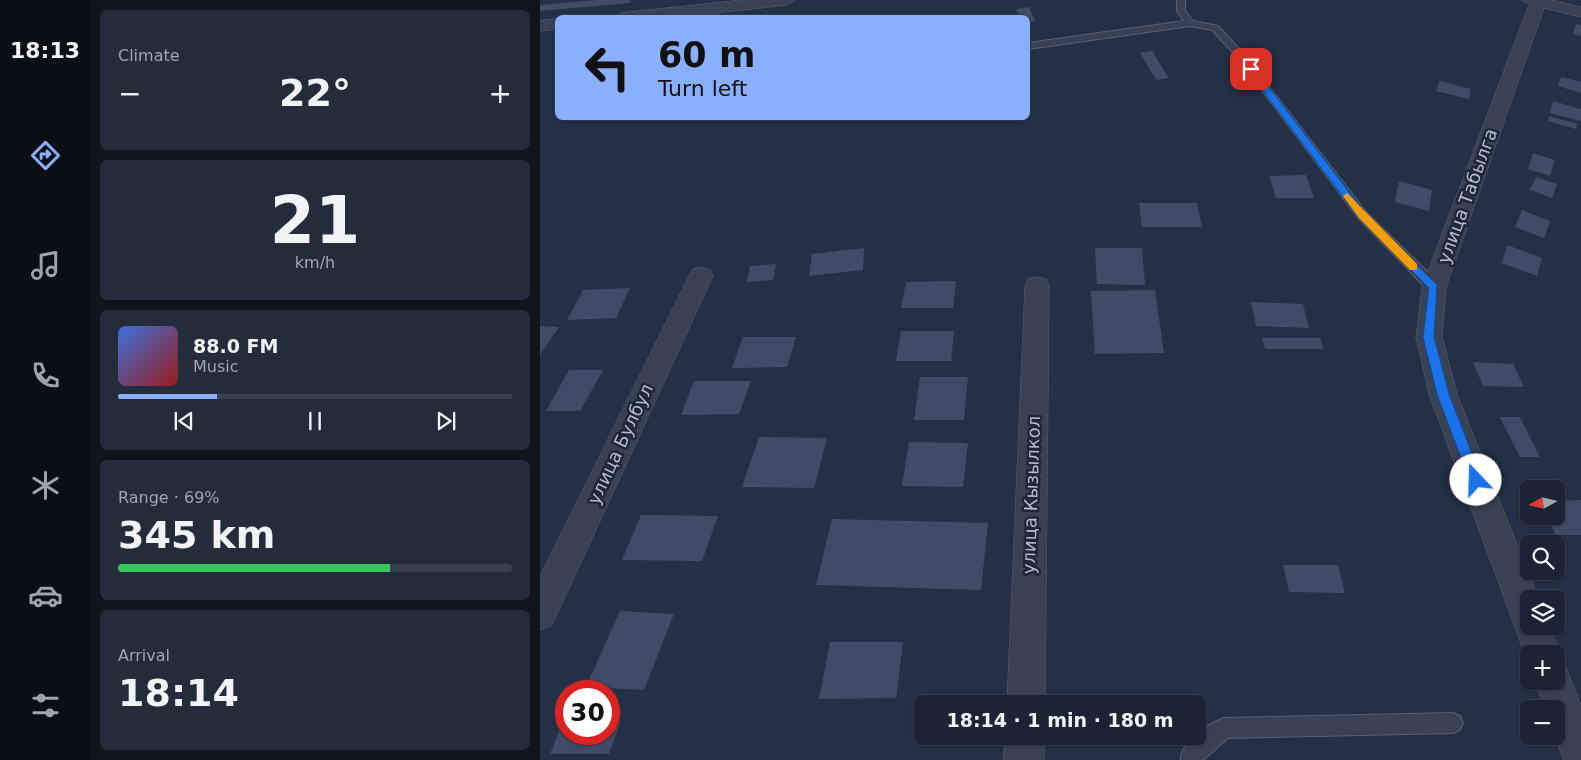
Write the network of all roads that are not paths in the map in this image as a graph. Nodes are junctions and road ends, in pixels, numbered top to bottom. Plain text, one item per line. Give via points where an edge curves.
1 (787, 0) edge
2 (1181, 0) edge
3 (1534, 1) edge
4 (1581, 12) edge
5 (649, 15) edge
6 (1190, 23) junction
7 (555, 24) edge
8 (540, 26) edge
9 (1030, 46) edge
10 (701, 276) dead end
11 (1037, 286) dead end
12 (1434, 287) junction
13 (1520, 595) edge
14 (540, 613) edge
15 (1556, 690) edge
16 (1026, 695) edge
17 (1454, 724) dead end
18 (1025, 745) edge
19 (1581, 755) edge
20 (1024, 760) edge
21 (1192, 760) edge

1 - 5 street
2 - 6 lane via 1181,11
3 - 4 street
3 - 12 street, улица Табылга
6 - 9 lane
6 - 12 lane via 1215,28 1240,55 1363,216
7 - 8 street
10 - 14 street, улица Булбул
11 - 16 street, улица Кызылкол
12 - 13 street, улица Табылга via 1429,337 1443,394
15 - 19 street
17 - 21 lane via 1224,728 1191,754
18 - 20 street

